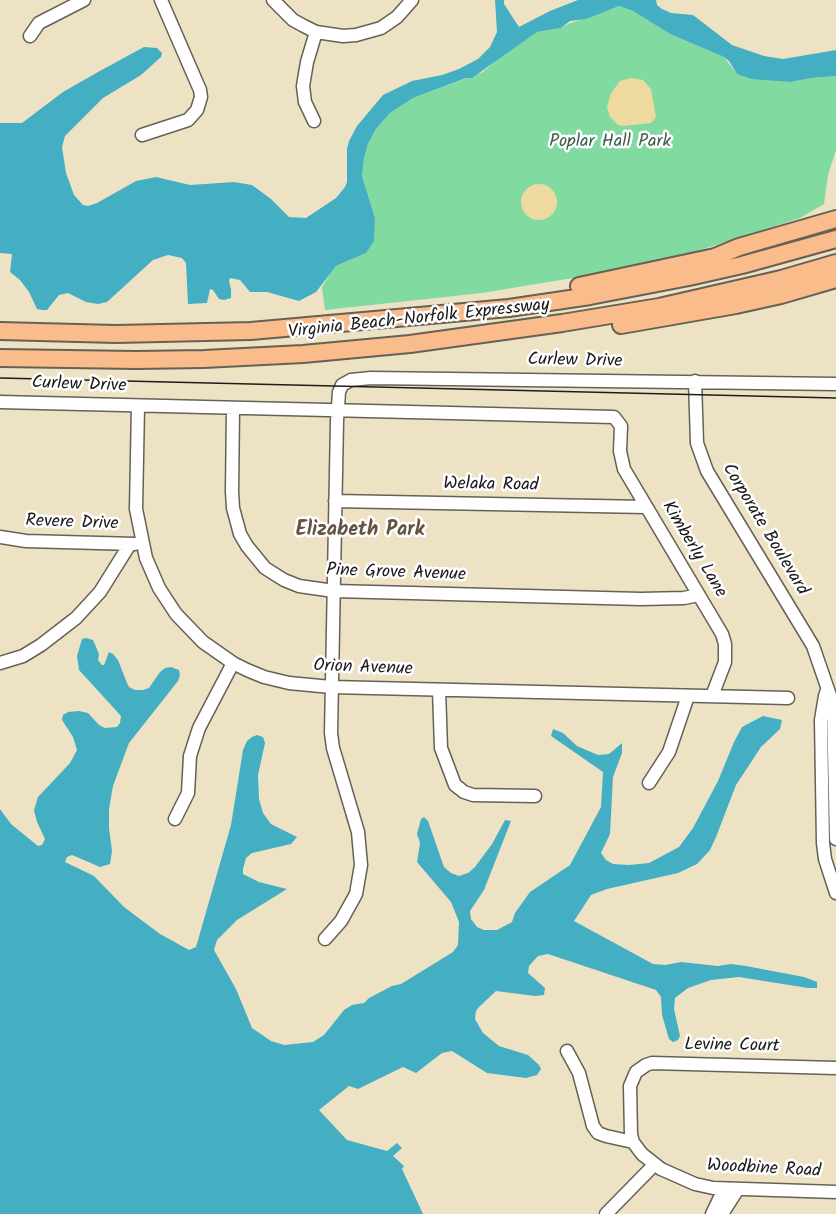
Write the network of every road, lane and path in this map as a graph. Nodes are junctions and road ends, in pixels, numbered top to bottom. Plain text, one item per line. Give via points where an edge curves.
1 (84, 0) edge
2 (161, 0) edge
3 (273, 0) edge
4 (412, 0) edge
5 (316, 32) junction
6 (30, 36) dead end
7 (314, 121) dead end
8 (142, 135) dead end
9 (836, 219) edge
10 (836, 240) edge
11 (836, 263) edge
12 (832, 281) edge
13 (360, 322) junction
14 (0, 331) edge
15 (482, 335) junction
16 (0, 358) edge
17 (695, 381) junction
18 (836, 384) edge
19 (0, 402) edge
20 (138, 406) junction
21 (233, 409) junction
22 (338, 411) junction
23 (620, 423) joint
24 (336, 501) junction
25 (646, 507) junction
26 (0, 537) edge
27 (136, 544) junction
28 (334, 591) junction
29 (699, 596) junction
30 (0, 663) edge
31 (233, 663) junction
32 (332, 687) junction
33 (828, 689) junction
34 (439, 690) junction
35 (688, 696) junction
36 (712, 696) junction
37 (788, 698) dead end
38 (649, 783) dead end
39 (536, 795) dead end
40 (175, 819) dead end
41 (836, 839) edge
42 (836, 893) edge
43 (325, 939) dead end
44 (567, 1051) dead end
45 (836, 1068) edge
46 (633, 1142) junction
47 (655, 1164) junction
48 (724, 1189) junction
49 (738, 1189) junction
50 (836, 1192) edge
51 (606, 1214) edge
52 (712, 1214) edge
53 (722, 1214) edge

1 - 6 street via 39,23
2 - 8 street via 200,90 200,104 188,120
3 - 5 street via 293,20
4 - 5 street via 388,24 368,33 343,36
5 - 7 street via 303,86
9 - 13 highway via 716,257 626,277
10 - 13 highway, Virginia Beach-Norfolk Expressway via 742,265 590,296
11 - 15 highway, Virginia Beach-Norfolk Expressway via 659,307
12 - 15 highway via 736,305 647,321 561,332
13 - 14 highway, Virginia Beach-Norfolk Expressway via 174,333
15 - 16 highway, Virginia Beach-Norfolk Expressway via 258,357
17 - 18 street, Curlew Drive
17 - 22 street, Curlew Drive via 360,378 342,386
17 - 33 street, Corporate Boulevard via 700,455 813,646
19 - 20 street, Curlew Drive
20 - 21 street, Curlew Drive
20 - 27 street, Orion Avenue
21 - 22 street, Curlew Drive
21 - 28 street, Pine Grove Avenue via 232,492 240,534 255,558 276,576 299,586
22 - 23 street, Curlew Drive via 608,416
22 - 24 street
23 - 25 street, Kimberly Lane via 621,460
24 - 25 street, Welaka Road
24 - 28 street
25 - 29 street, Kimberly Lane
26 - 27 street, Revere Drive via 35,542
27 - 30 street via 76,618 23,656
27 - 31 street, Orion Avenue via 176,614 203,642
28 - 29 street, Pine Grove Avenue via 640,599
28 - 32 street
29 - 36 street, Kimberly Lane via 725,644 725,662
31 - 32 street, Orion Avenue via 264,677 304,686
31 - 40 street via 199,729 190,756 188,793
32 - 34 street, Orion Avenue
32 - 43 street via 333,748 358,832 361,865 353,900
33 - 41 street, Corporate Boulevard via 833,704
33 - 42 street via 821,720 823,843
34 - 35 street, Orion Avenue
34 - 39 street via 441,748 454,785 472,795
35 - 36 street, Orion Avenue
35 - 38 street via 669,752
36 - 37 street, Orion Avenue
44 - 46 street via 579,1073 598,1133
45 - 46 street, Levine Court via 652,1064 633,1077
46 - 47 street, Woodbine Road
47 - 48 street, Woodbine Road via 695,1185
47 - 51 street
48 - 49 street, Woodbine Road
48 - 52 street
49 - 50 street, Woodbine Road
49 - 53 street

